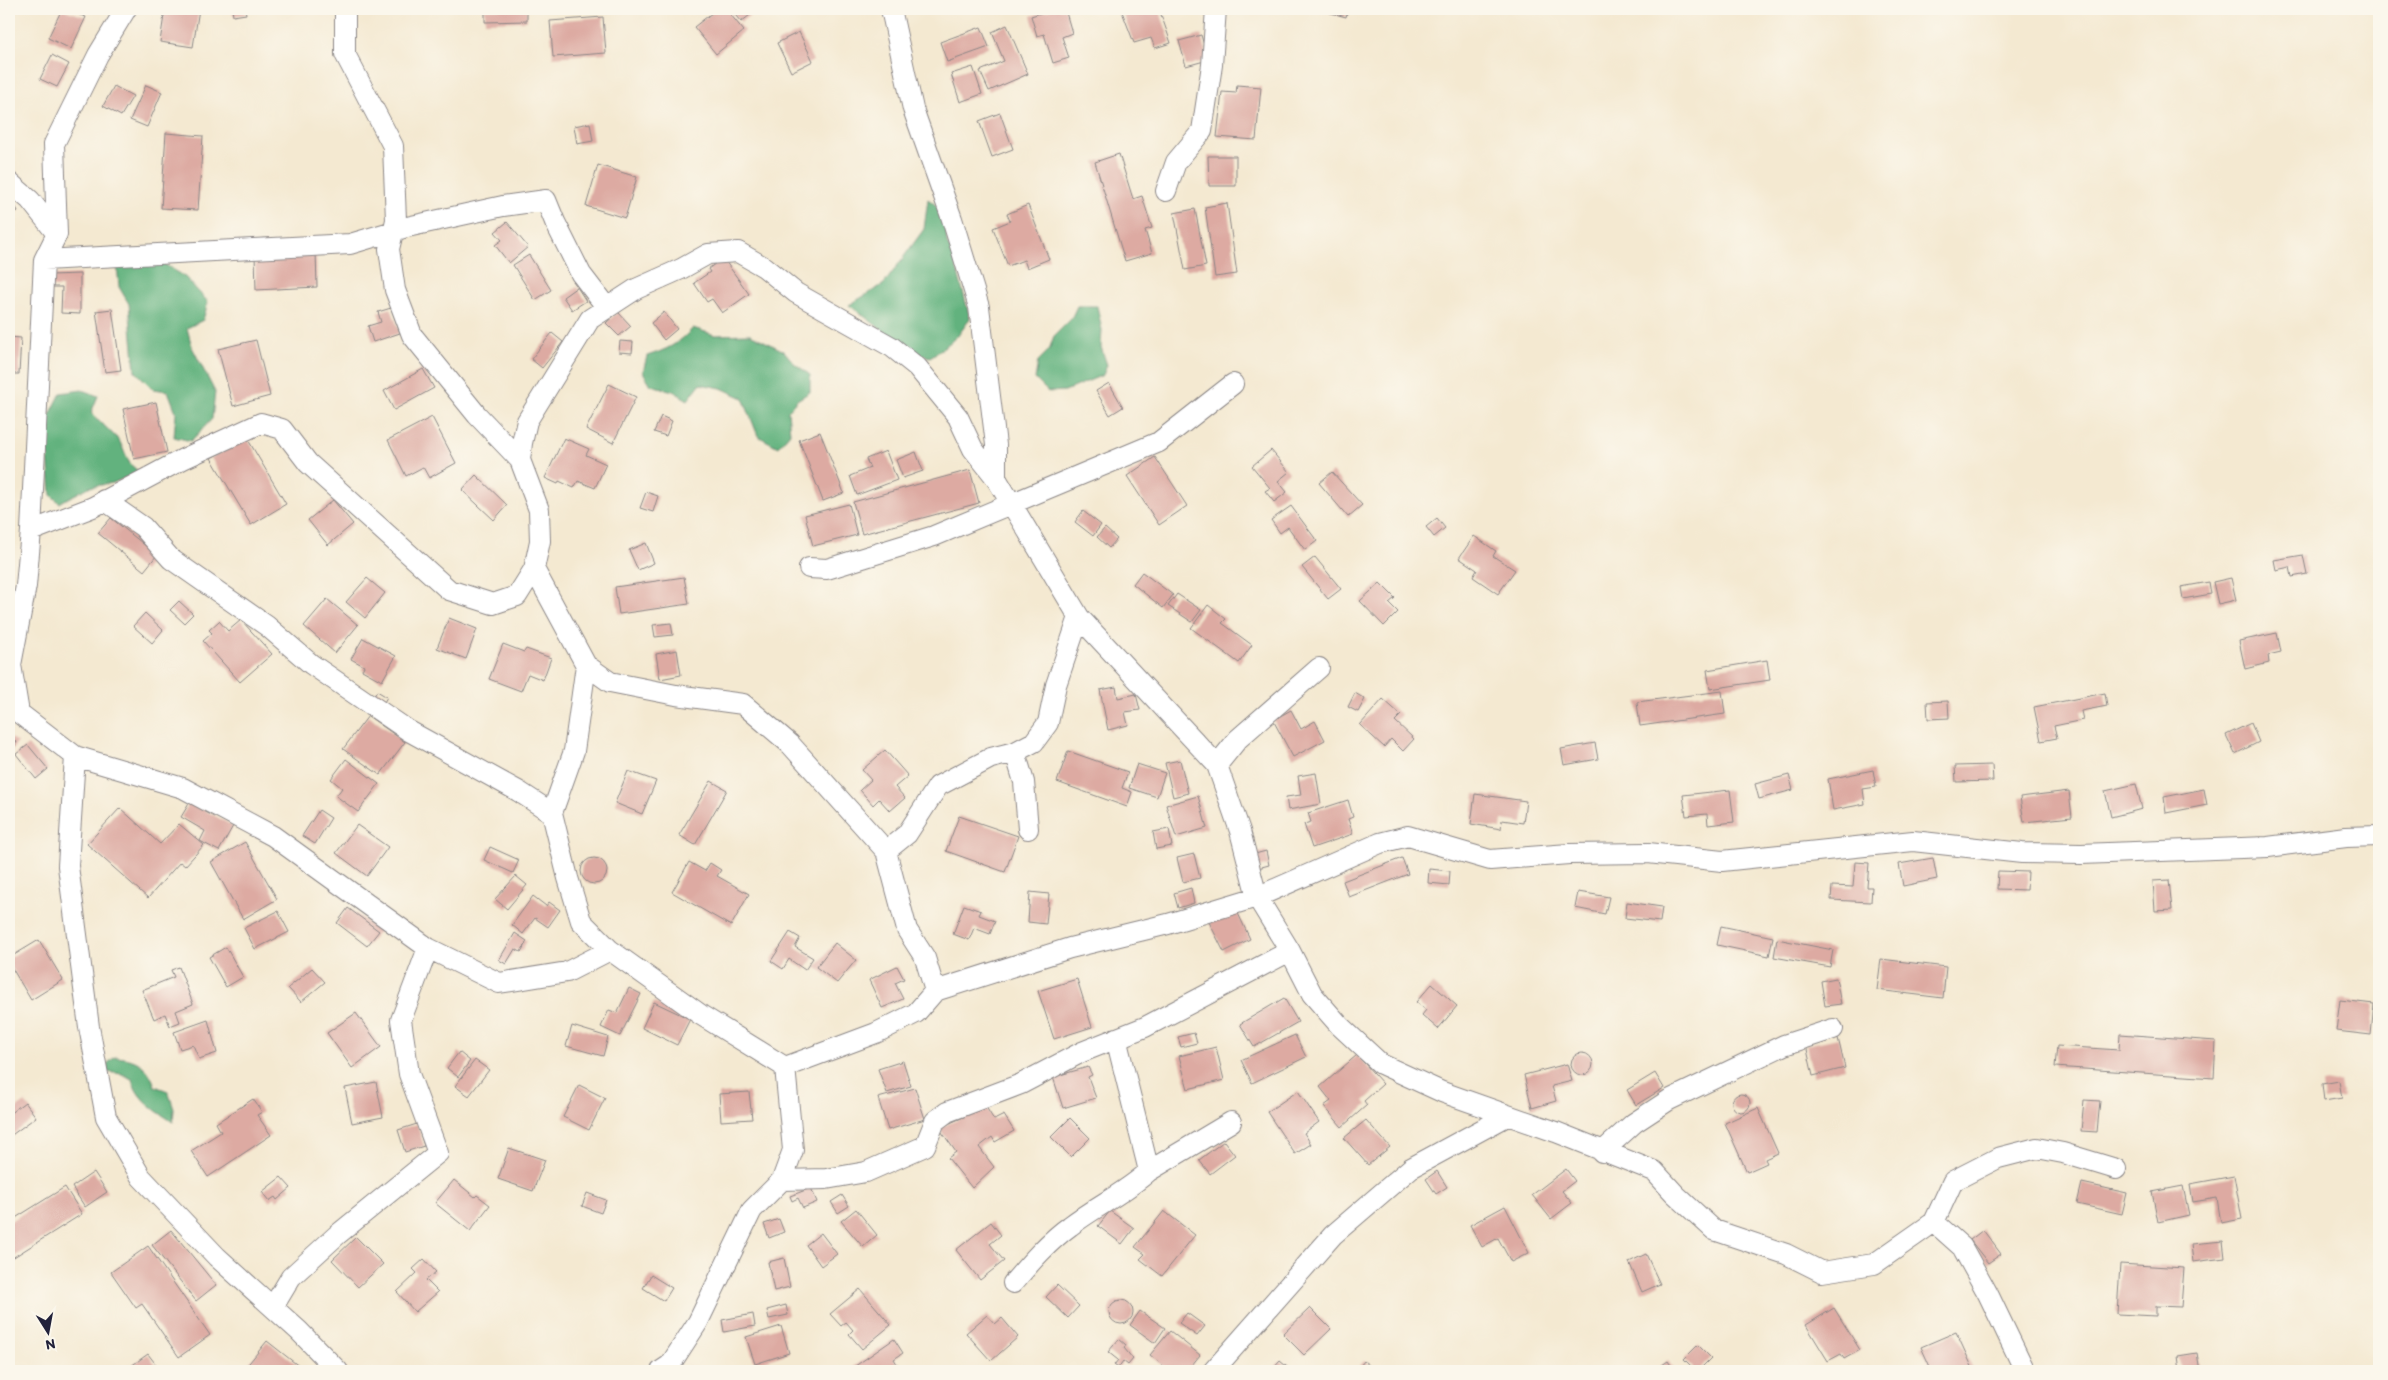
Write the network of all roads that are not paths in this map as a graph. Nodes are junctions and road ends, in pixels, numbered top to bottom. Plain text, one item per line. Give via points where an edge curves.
1 (126, 9) edge
2 (345, 9) edge
3 (892, 9) edge
4 (1216, 9) edge
5 (9, 182) edge
6 (1166, 191) dead end
7 (394, 231) junction
8 (57, 234) junction
9 (44, 260) junction
10 (607, 308) junction
11 (1233, 384) dead end
12 (520, 460) junction
13 (996, 478) junction
14 (104, 500) junction
15 (1011, 504) junction
16 (31, 532) junction
17 (809, 568) dead end
18 (534, 569) junction
19 (1079, 617) junction
20 (586, 665) junction
21 (1319, 668) dead end
22 (14, 710) edge
23 (1016, 752) junction
24 (75, 756) junction
25 (1217, 764) junction
26 (552, 814) junction
27 (1028, 829) dead end
28 (2379, 836) edge
29 (886, 851) junction
30 (1257, 897) junction
31 (428, 948) junction
32 (610, 950) junction
33 (1290, 952) junction
34 (935, 991) junction
35 (1833, 1029) dead end
36 (1116, 1038) junction
37 (785, 1067) junction
38 (1507, 1116) junction
39 (1231, 1122) dead end
40 (1602, 1152) junction
41 (2116, 1169) dead end
42 (1149, 1171) junction
43 (782, 1180) junction
44 (1934, 1222) junction
45 (1013, 1283) dead end
46 (273, 1307) junction
47 (338, 1371) edge
48 (661, 1371) edge
49 (1213, 1371) edge
50 (2025, 1371) edge

1 - 8 street via 98,55 54,144
2 - 7 street via 344,54 393,146
3 - 13 street via 913,109 979,307 996,445
4 - 6 street via 1202,131 1176,162
5 - 8 street via 30,200
7 - 9 street via 350,244
7 - 10 street via 503,206 546,200 581,274
7 - 12 street via 389,249 395,290 412,335 477,415
8 - 9 street
9 - 16 street
10 - 12 street via 590,319 527,421
10 - 13 street via 636,289 681,270 708,254 738,252 764,267 796,293 892,347 917,366 958,417 973,449
11 - 15 street via 1159,442
12 - 18 street via 539,510 540,541
13 - 15 street
14 - 16 street
14 - 18 street via 261,423 282,429 308,463 449,590 493,604 516,596
14 - 26 street via 143,527 170,559 267,626 311,664 409,731 518,791
15 - 17 street via 934,536 827,569
15 - 19 street
16 - 22 street via 26,586 11,665
18 - 20 street
19 - 23 street via 1056,685 1048,724 1034,742
19 - 25 street
20 - 26 street via 574,751
20 - 29 street via 610,682 743,704 790,744
21 - 25 street via 1238,739
22 - 24 street
23 - 27 street via 1024,782
23 - 29 street via 991,758 938,786 907,834
24 - 31 street via 183,788 272,836
24 - 46 street via 68,866 89,1027 106,1118 141,1177 218,1257
25 - 30 street via 1240,831
26 - 32 street via 581,921
28 - 30 street via 2268,847 2081,854 2022,853 1913,841 1722,861 1648,853 1490,860 1408,836 1380,843
29 - 34 street via 907,930 925,958
30 - 33 street
30 - 34 street via 1168,924 1070,948
31 - 32 street via 499,983 567,972
31 - 46 street via 401,1020 409,1074 438,1153 291,1277
32 - 37 street via 701,1015
33 - 36 street via 1145,1027
33 - 38 street via 1312,994 1340,1026 1381,1064 1442,1092
34 - 37 street via 916,1013 876,1033
35 - 40 street via 1784,1045 1669,1100 1634,1123
36 - 42 street
36 - 43 street via 1021,1084 947,1112 935,1121 925,1146 866,1172 826,1180
37 - 43 street via 794,1150
38 - 40 street
38 - 49 street via 1411,1168 1333,1235
39 - 42 street
40 - 44 street via 1654,1171 1714,1230 1786,1254 1822,1272 1874,1264
41 - 44 street via 2037,1148 1998,1158 1953,1182
42 - 45 street via 1070,1226 1040,1251
43 - 48 street via 752,1210 698,1322 670,1365
44 - 50 street via 1962,1247
46 - 47 street

